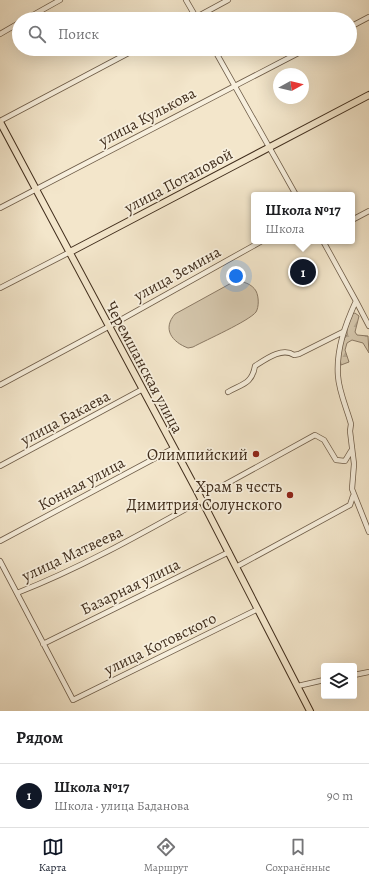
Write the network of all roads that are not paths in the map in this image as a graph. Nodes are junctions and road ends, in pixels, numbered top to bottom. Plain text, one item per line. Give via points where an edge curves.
1 (60, 0) edge
2 (186, 0) edge
3 (228, 0) edge
4 (39, 12) edge
5 (192, 12) edge
6 (207, 12) edge
7 (369, 17) edge
8 (357, 23) edge
9 (12, 27) edge
10 (0, 34) edge
11 (123, 56) edge
12 (218, 56) edge
13 (292, 56) edge
14 (235, 85) junction
15 (369, 96) edge
16 (0, 121) edge
17 (269, 147) junction
18 (36, 189) junction
19 (294, 192) edge
20 (0, 208) edge
21 (369, 211) edge
22 (355, 218) edge
23 (257, 244) edge
24 (325, 244) edge
25 (70, 252) junction
26 (0, 288) edge
27 (356, 302) junction
28 (367, 316) edge
29 (369, 326) edge
30 (108, 327) junction
31 (343, 332) junction
32 (0, 385) edge
33 (141, 390) junction
34 (228, 392) dead end
35 (351, 445) junction
36 (174, 448) junction
37 (0, 466) edge
38 (196, 489) junction
39 (353, 496) junction
40 (202, 500) junction
41 (369, 532) edge
42 (0, 541) edge
43 (229, 552) junction
44 (0, 561) edge
45 (236, 567) junction
46 (17, 594) junction
47 (258, 609) junction
48 (43, 644) junction
49 (369, 672) edge
50 (357, 674) edge
51 (321, 681) edge
52 (298, 686) junction
53 (310, 711) edge

1 - 4 street
2 - 5 street
3 - 6 street
7 - 8 street
9 - 10 street
11 - 16 street
12 - 14 street
13 - 14 street, улица Кулькова
14 - 17 street
14 - 18 street, улица Кулькова
15 - 17 main road, улица Потаповой
16 - 18 main road, Черемшанская улица
17 - 19 street
17 - 25 main road, улица Потаповой
18 - 20 street, улица Кулькова
18 - 25 main road, Черемшанская улица
21 - 22 street
23 - 30 street, улица Земина
24 - 27 street
25 - 26 street, улица Потаповой
25 - 30 main road, Черемшанская улица
27 - 28 street
27 - 31 street
28 - 29 street
30 - 32 street, улица Земина
30 - 33 main road, Черемшанская улица
31 - 34 street via 299,354 294,355 288,351 264,361 255,366 250,381
31 - 35 street via 338,355 338,377 351,424
33 - 36 main road, Черемшанская улица
33 - 37 street, улица Бакаева
35 - 38 street via 348,459 336,460 324,440 314,435 217,489
35 - 39 street via 354,464
36 - 38 main road, Черемшанская улица
36 - 42 street, Конная улица
38 - 40 main road, Черемшанская улица
39 - 41 street
39 - 45 street via 350,505
40 - 43 main road, Черемшанская улица
40 - 46 street, улица Матвеева via 106,554
43 - 45 main road, Черемшанская улица
43 - 48 street, Базарная улица
44 - 46 street
45 - 47 main road, Черемшанская улица
46 - 48 street
47 - 48 street, улица Котовского via 73,700
47 - 52 main road, Черемшанская улица
49 - 50 street
51 - 52 street
52 - 53 main road, Черемшанская улица

